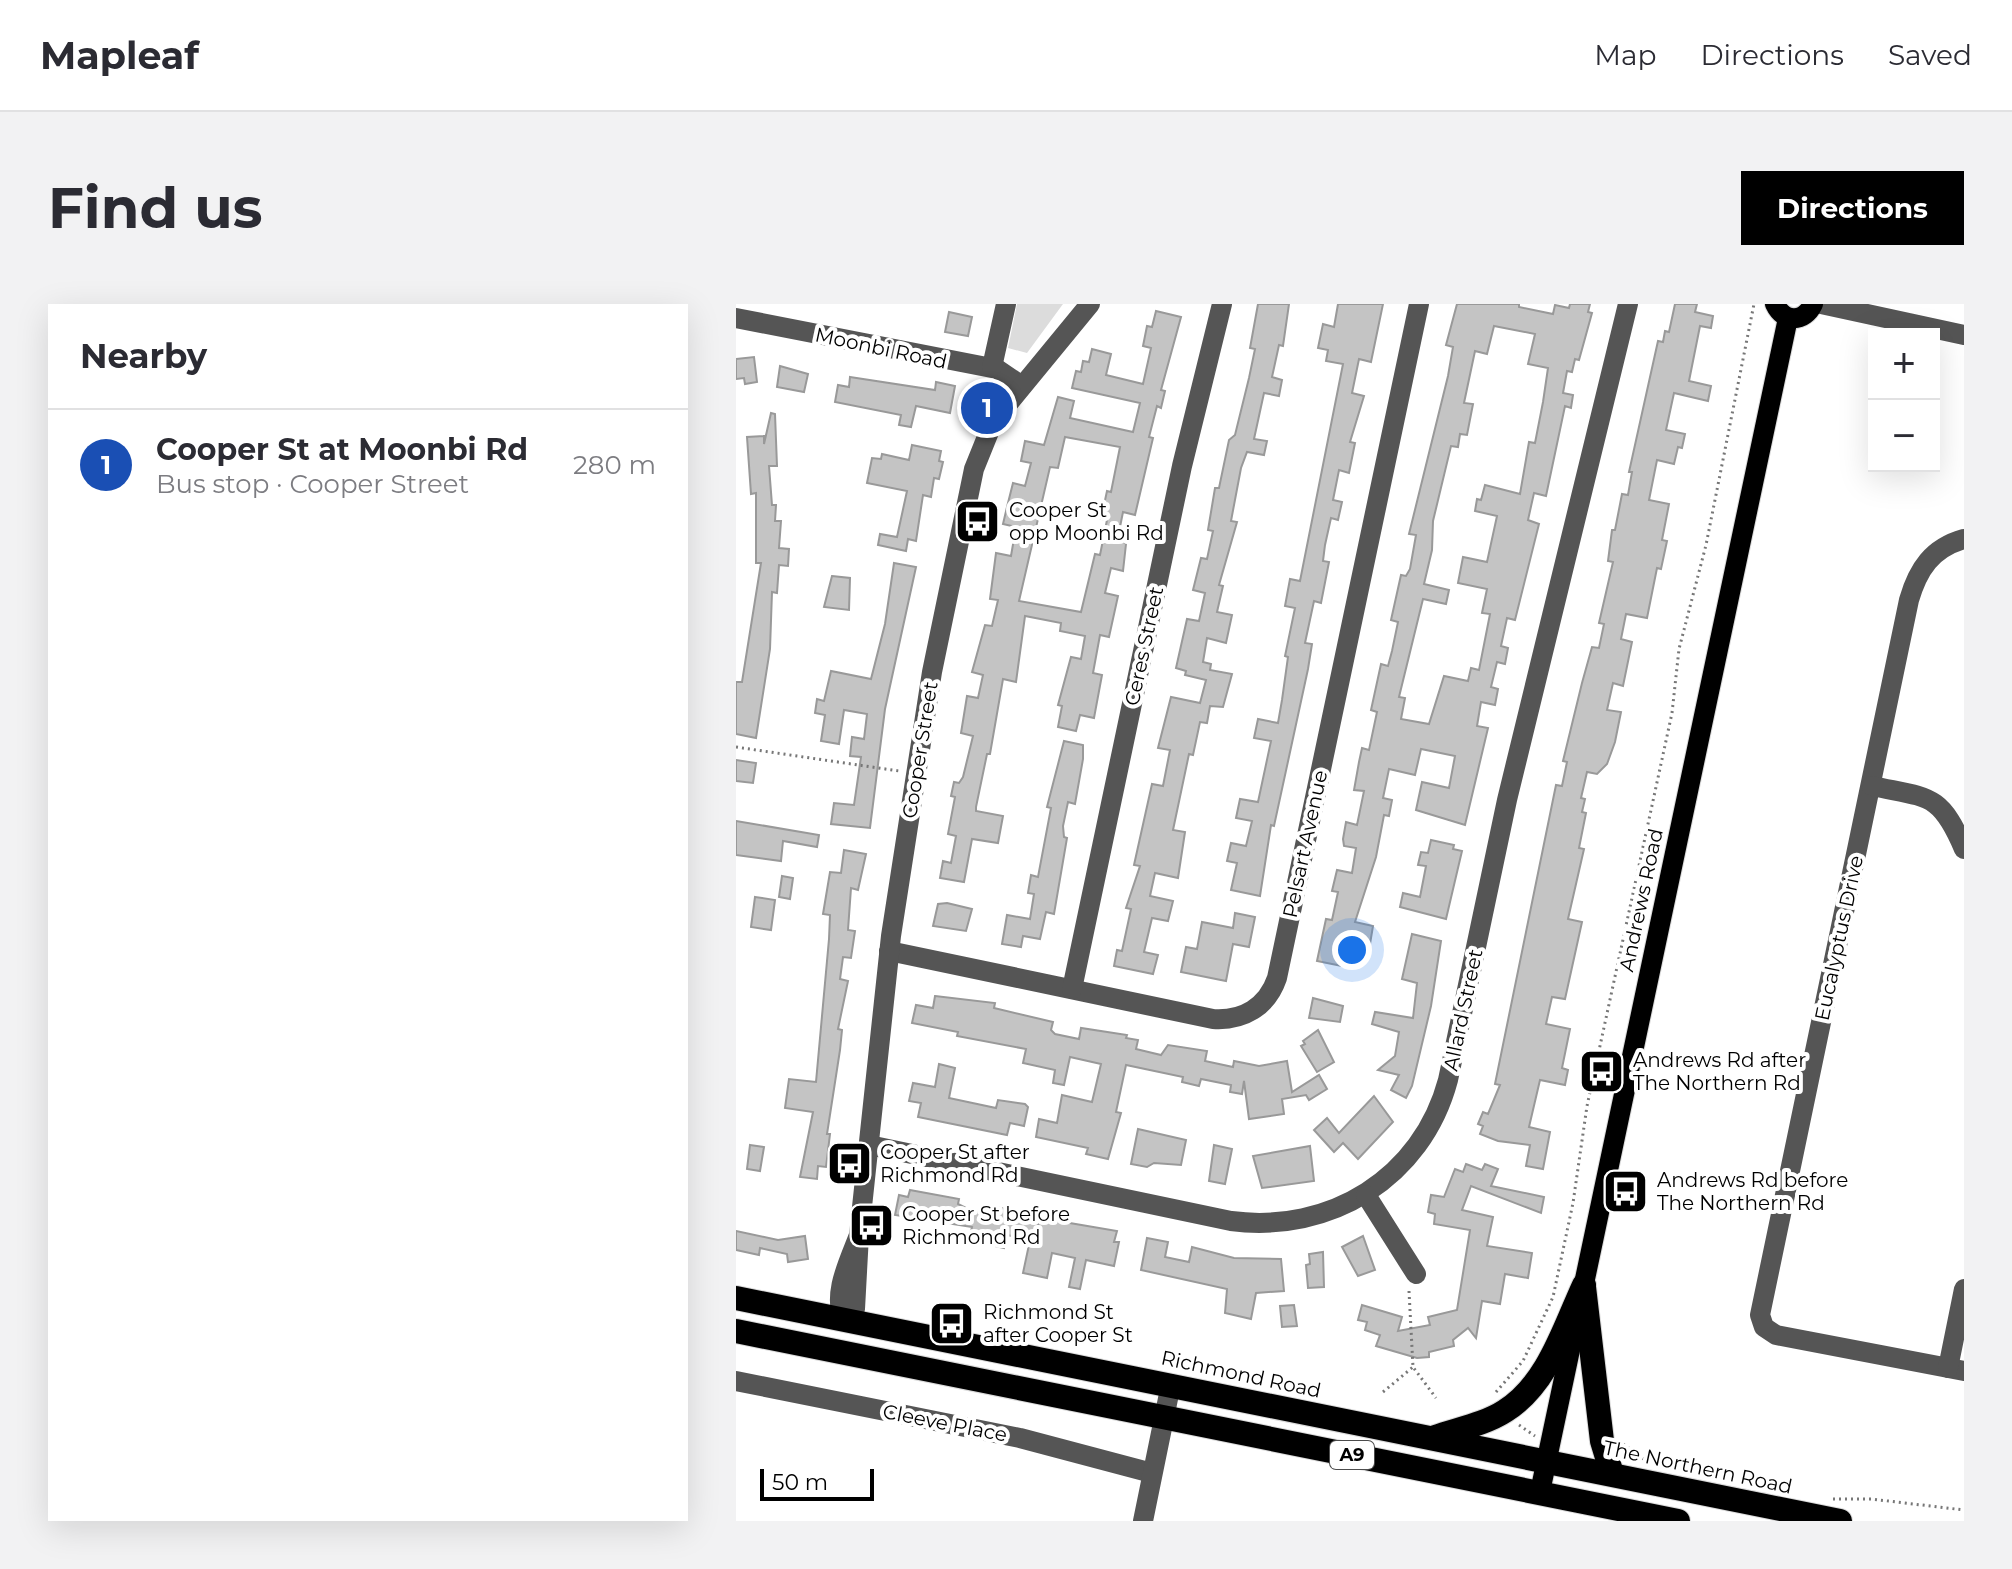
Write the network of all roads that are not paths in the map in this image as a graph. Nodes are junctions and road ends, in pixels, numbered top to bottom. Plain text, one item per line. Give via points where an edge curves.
1 (1006, 304) edge
2 (1090, 304) edge
3 (1222, 304) edge
4 (1419, 304) edge
5 (1628, 304) edge
6 (1813, 304) edge
7 (1821, 304) edge
8 (1782, 311) edge
9 (736, 318) edge
10 (1964, 335) edge
11 (992, 367) junction
12 (1022, 386) junction
13 (1964, 539) edge
14 (1872, 786) junction
15 (1964, 849) edge
16 (889, 951) junction
17 (1072, 989) junction
18 (869, 1145) junction
19 (1366, 1195) junction
20 (1413, 1283) road end
21 (1584, 1285) junction
22 (1964, 1289) edge
23 (736, 1298) edge
24 (844, 1321) junction
25 (742, 1333) edge
26 (907, 1366) junction
27 (1956, 1370) edge
28 (736, 1381) edge
29 (1171, 1384) junction
30 (1164, 1417) junction
31 (1432, 1437) junction
32 (1549, 1450) junction
33 (1152, 1473) junction
34 (1612, 1474) junction
35 (1540, 1492) junction
36 (1143, 1521) edge
37 (1678, 1521) edge
38 (1840, 1521) edge

1 - 11 street
2 - 12 street, Cooper Street
3 - 17 street, Ceres Street via 1182,466
4 - 17 street, Pelsart Avenue via 1275,985 1255,1010 1223,1020
5 - 19 street, Allard Street via 1507,800 1445,1091 1418,1146
6 - 8 main road, Andrews Road via 1804,316
7 - 10 street
8 - 21 main road, Andrews Road
9 - 11 street, Moonbi Road
11 - 12 street, Moonbi Road
12 - 16 street, Cooper Street via 993,422 974,469 915,773
13 - 14 street, Eucalyptus Drive via 1928,547 1909,600
14 - 15 street via 1939,804
14 - 27 street, Eucalyptus Drive via 1758,1331
16 - 17 street, Pelsart Avenue
16 - 18 street, Cooper Street
18 - 19 street, Allard Street via 1248,1223 1315,1217
18 - 24 street, Cooper Street via 855,1309
19 - 20 street
21 - 31 highway via 1548,1364 1524,1396 1489,1419
21 - 32 main road, Andrews Road
21 - 34 highway via 1602,1441
22 - 27 street
23 - 24 highway, Richmond Road / A9
24 - 25 highway via 826,1331
24 - 26 highway via 857,1341
24 - 29 highway, Richmond Road / A9
25 - 26 highway, A9
26 - 30 highway, A9
28 - 33 street, Cleeve Place via 1009,1436
29 - 30 street
29 - 31 highway, Richmond Road / A9
30 - 33 street
30 - 35 highway, A9
31 - 32 highway, Richmond Road / A9
32 - 34 highway, The Northern Road / A9
32 - 35 main road, Andrews Road
33 - 36 street
34 - 38 highway, The Northern Road / A9
35 - 37 highway, A9

